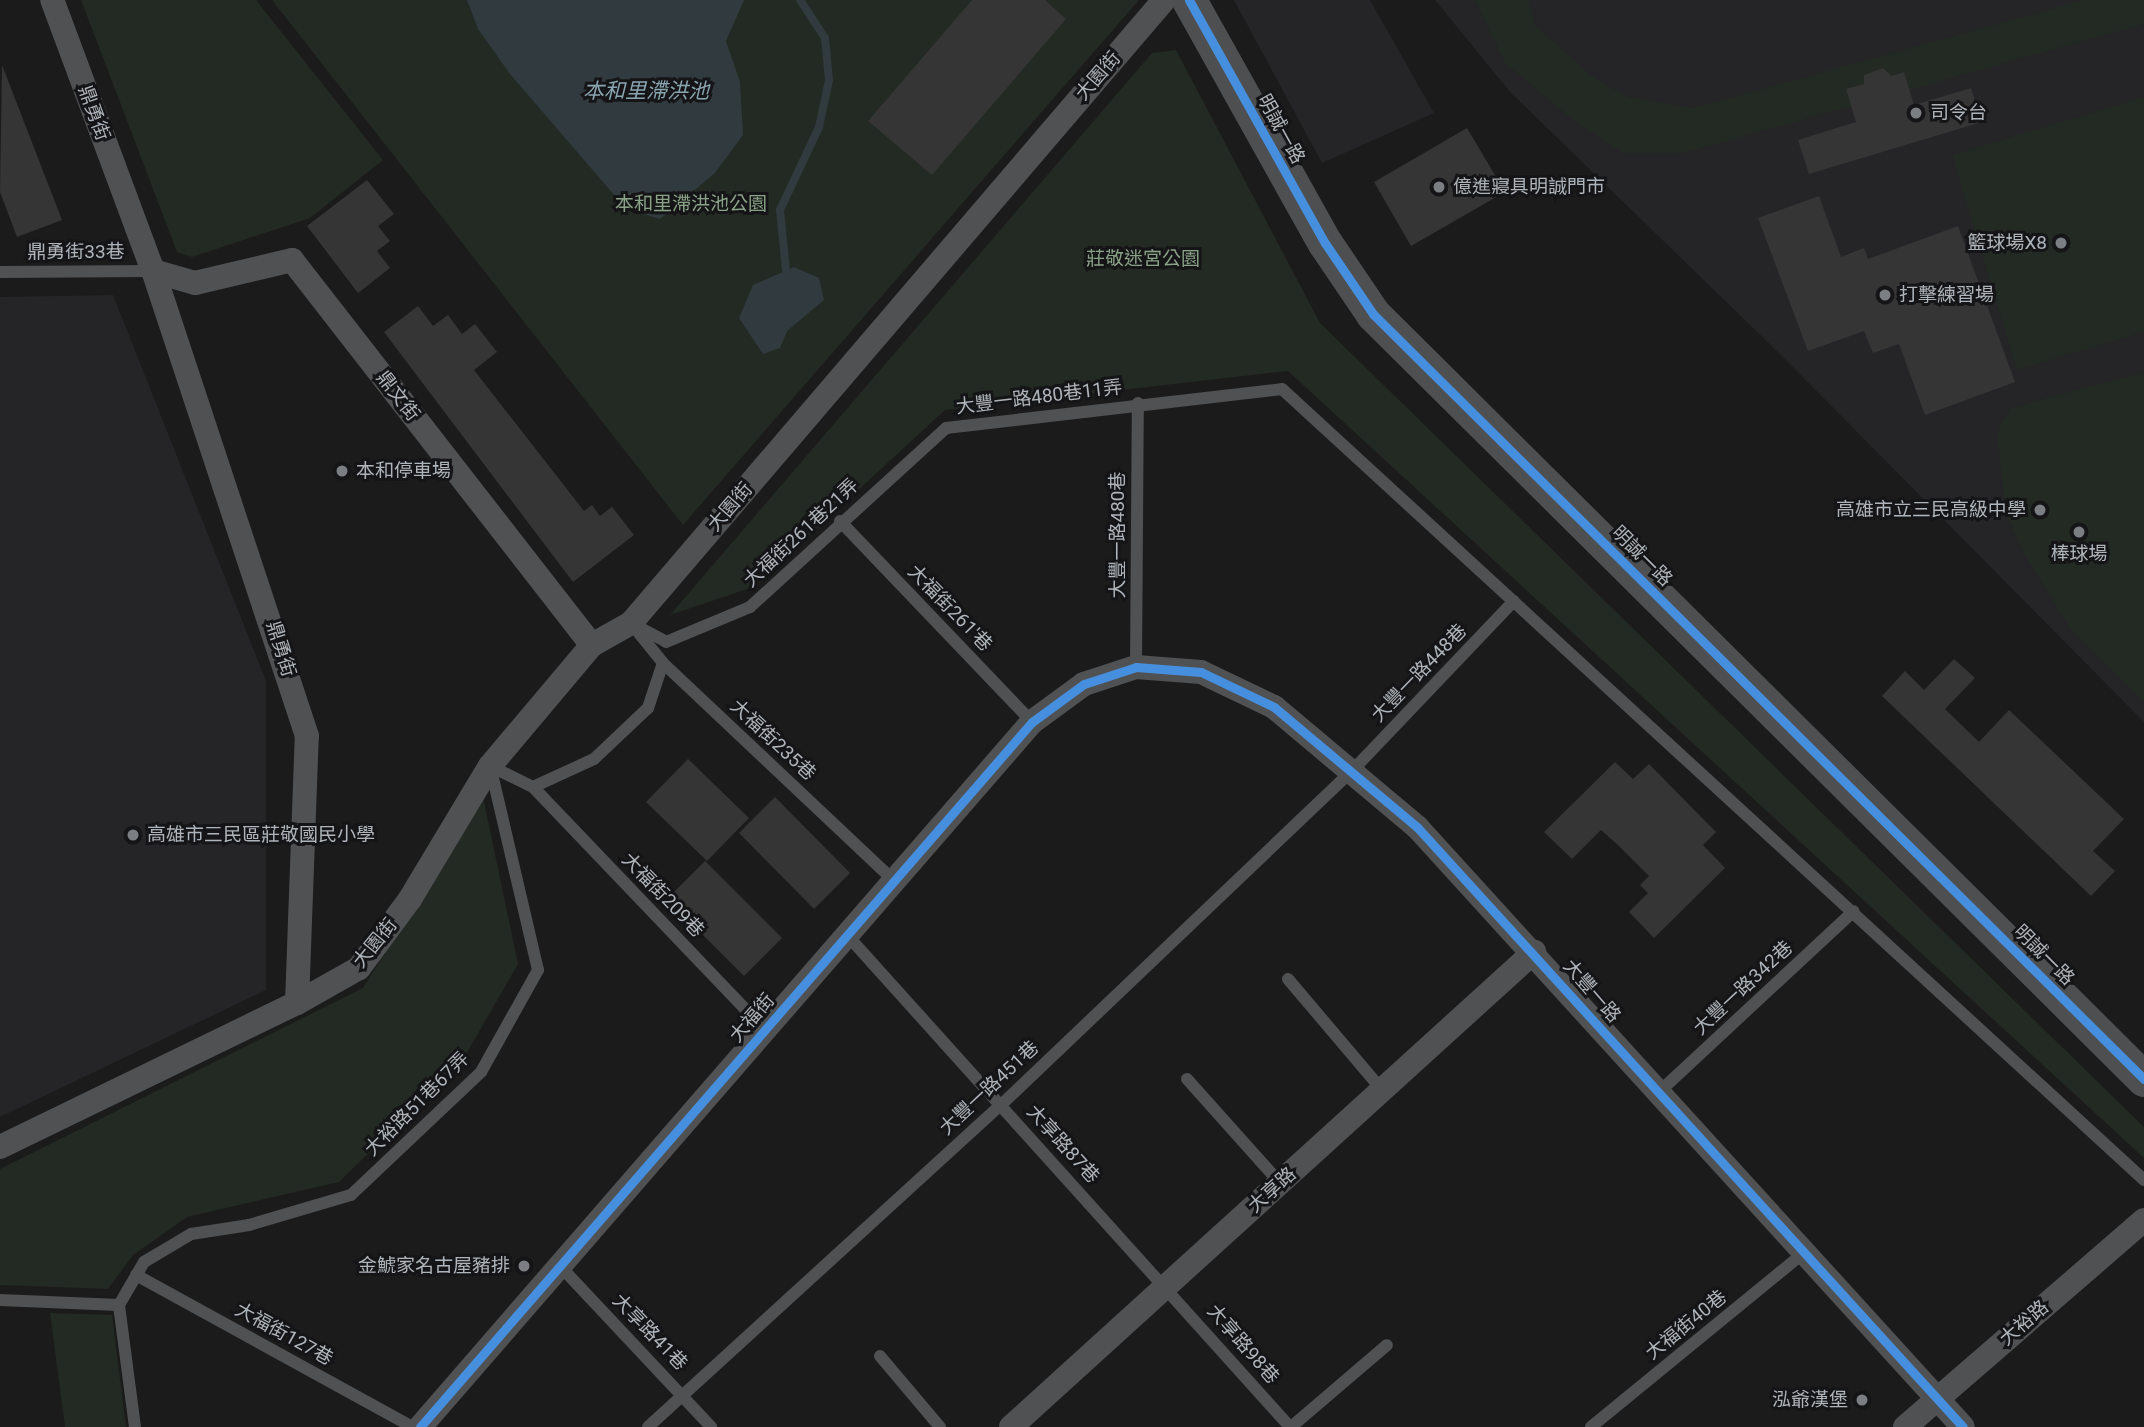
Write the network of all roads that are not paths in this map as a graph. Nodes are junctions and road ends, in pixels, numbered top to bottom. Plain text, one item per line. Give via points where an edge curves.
1 (52, 0) edge
2 (1164, 0) edge
3 (1189, 0) edge
4 (153, 271) junction
5 (0, 272) edge
6 (1138, 403) junction
7 (946, 428) joint
8 (840, 521) junction
9 (1514, 601) junction
10 (631, 623) junction
11 (592, 645) junction
12 (663, 663) junction
13 (1136, 667) junction
14 (1032, 722) junction
15 (491, 766) junction
16 (1351, 772) junction
17 (533, 787) junction
18 (894, 881) junction
19 (1854, 911) junction
20 (847, 935) junction
21 (1534, 952) junction
22 (1288, 979) dead end
23 (297, 1003) junction
24 (765, 1030) junction
25 (1187, 1079) dead end
26 (2144, 1079) edge
27 (1382, 1090) junction
28 (1658, 1093) junction
29 (1001, 1105) junction
30 (0, 1147) edge
31 (2144, 1180) edge
32 (1280, 1183) junction
33 (2144, 1220) edge
34 (1805, 1252) junction
35 (560, 1266) junction
36 (136, 1275) junction
37 (1166, 1286) junction
38 (0, 1300) edge
39 (120, 1305) junction
40 (1387, 1345) dead end
41 (880, 1356) dead end
42 (683, 1395) junction
43 (1938, 1397) junction
44 (135, 1427) edge
45 (412, 1427) edge
46 (420, 1427) edge
47 (648, 1427) edge
48 (711, 1427) edge
49 (940, 1427) edge
50 (1011, 1427) edge
51 (1291, 1427) edge
52 (1591, 1427) edge
53 (1905, 1427) edge
54 (1962, 1427) edge

1 - 4 street, 鼎勇街
2 - 10 street, 大園街
3 - 26 street, 明誠一路 via 1325,243 1373,314
4 - 5 lane, 鼎勇街33巷
4 - 11 street, 鼎文街 via 195,282 292,260
4 - 23 street, 鼎勇街 via 307,736
6 - 7 lane, 大豐一路480巷11弄
6 - 9 lane, 大豐一路480巷11弄 via 1282,389
6 - 13 lane, 大豐一路480巷
7 - 8 lane, 大福街261巷21弄
8 - 10 lane, 大福街261巷21弄 via 750,607 666,642
8 - 14 lane, 大福街261'巷
9 - 16 lane, 大豐一路448巷
9 - 19 lane
10 - 11 street, 大園街
10 - 12 lane, 大福街235巷
11 - 15 street, 大園街
12 - 17 lane via 648,708 594,759
12 - 18 lane, 大福街235巷
13 - 14 street, 大福街 via 1084,684
13 - 16 street, 大豐一路 via 1201,672 1274,707
14 - 18 street, 大福街
15 - 17 lane
15 - 23 street, 大園街 via 410,898 359,968
15 - 36 lane, 大裕路51巷67弄 via 538,970 481,1072 351,1195 249,1225 191,1234 144,1262
16 - 21 street, 大豐一路 via 1417,827
16 - 29 lane, 大豐一路451巷
17 - 24 lane, 大福街209巷
18 - 20 street, 大福街
19 - 28 lane, 大豐一路342巷
19 - 31 lane
20 - 24 street, 大福街
20 - 29 lane, 大享路87巷
21 - 27 street, 大享路
21 - 28 street, 大豐一路
22 - 27 lane
23 - 30 street
24 - 35 street, 大福街
25 - 32 lane
27 - 32 street, 大享路
28 - 34 street, 大豐一路
29 - 37 lane, 大享路87巷
29 - 42 lane, 大豐一路451巷
32 - 37 street, 大享路
33 - 43 street, 大裕路
34 - 43 street, 大豐一路
34 - 52 lane, 大福街40巷
35 - 42 lane, 大享路41巷
35 - 46 street, 大福街
36 - 39 lane, 大裕路51巷67弄
36 - 45 lane, 大福街127巷
37 - 50 street, 大享路
37 - 51 lane, 大享路98巷
38 - 39 lane
39 - 44 lane
40 - 51 lane
41 - 49 lane
42 - 47 lane, 大豐一路451巷
42 - 48 lane, 大享路41巷
43 - 53 street, 大裕路
43 - 54 street, 大豐一路

